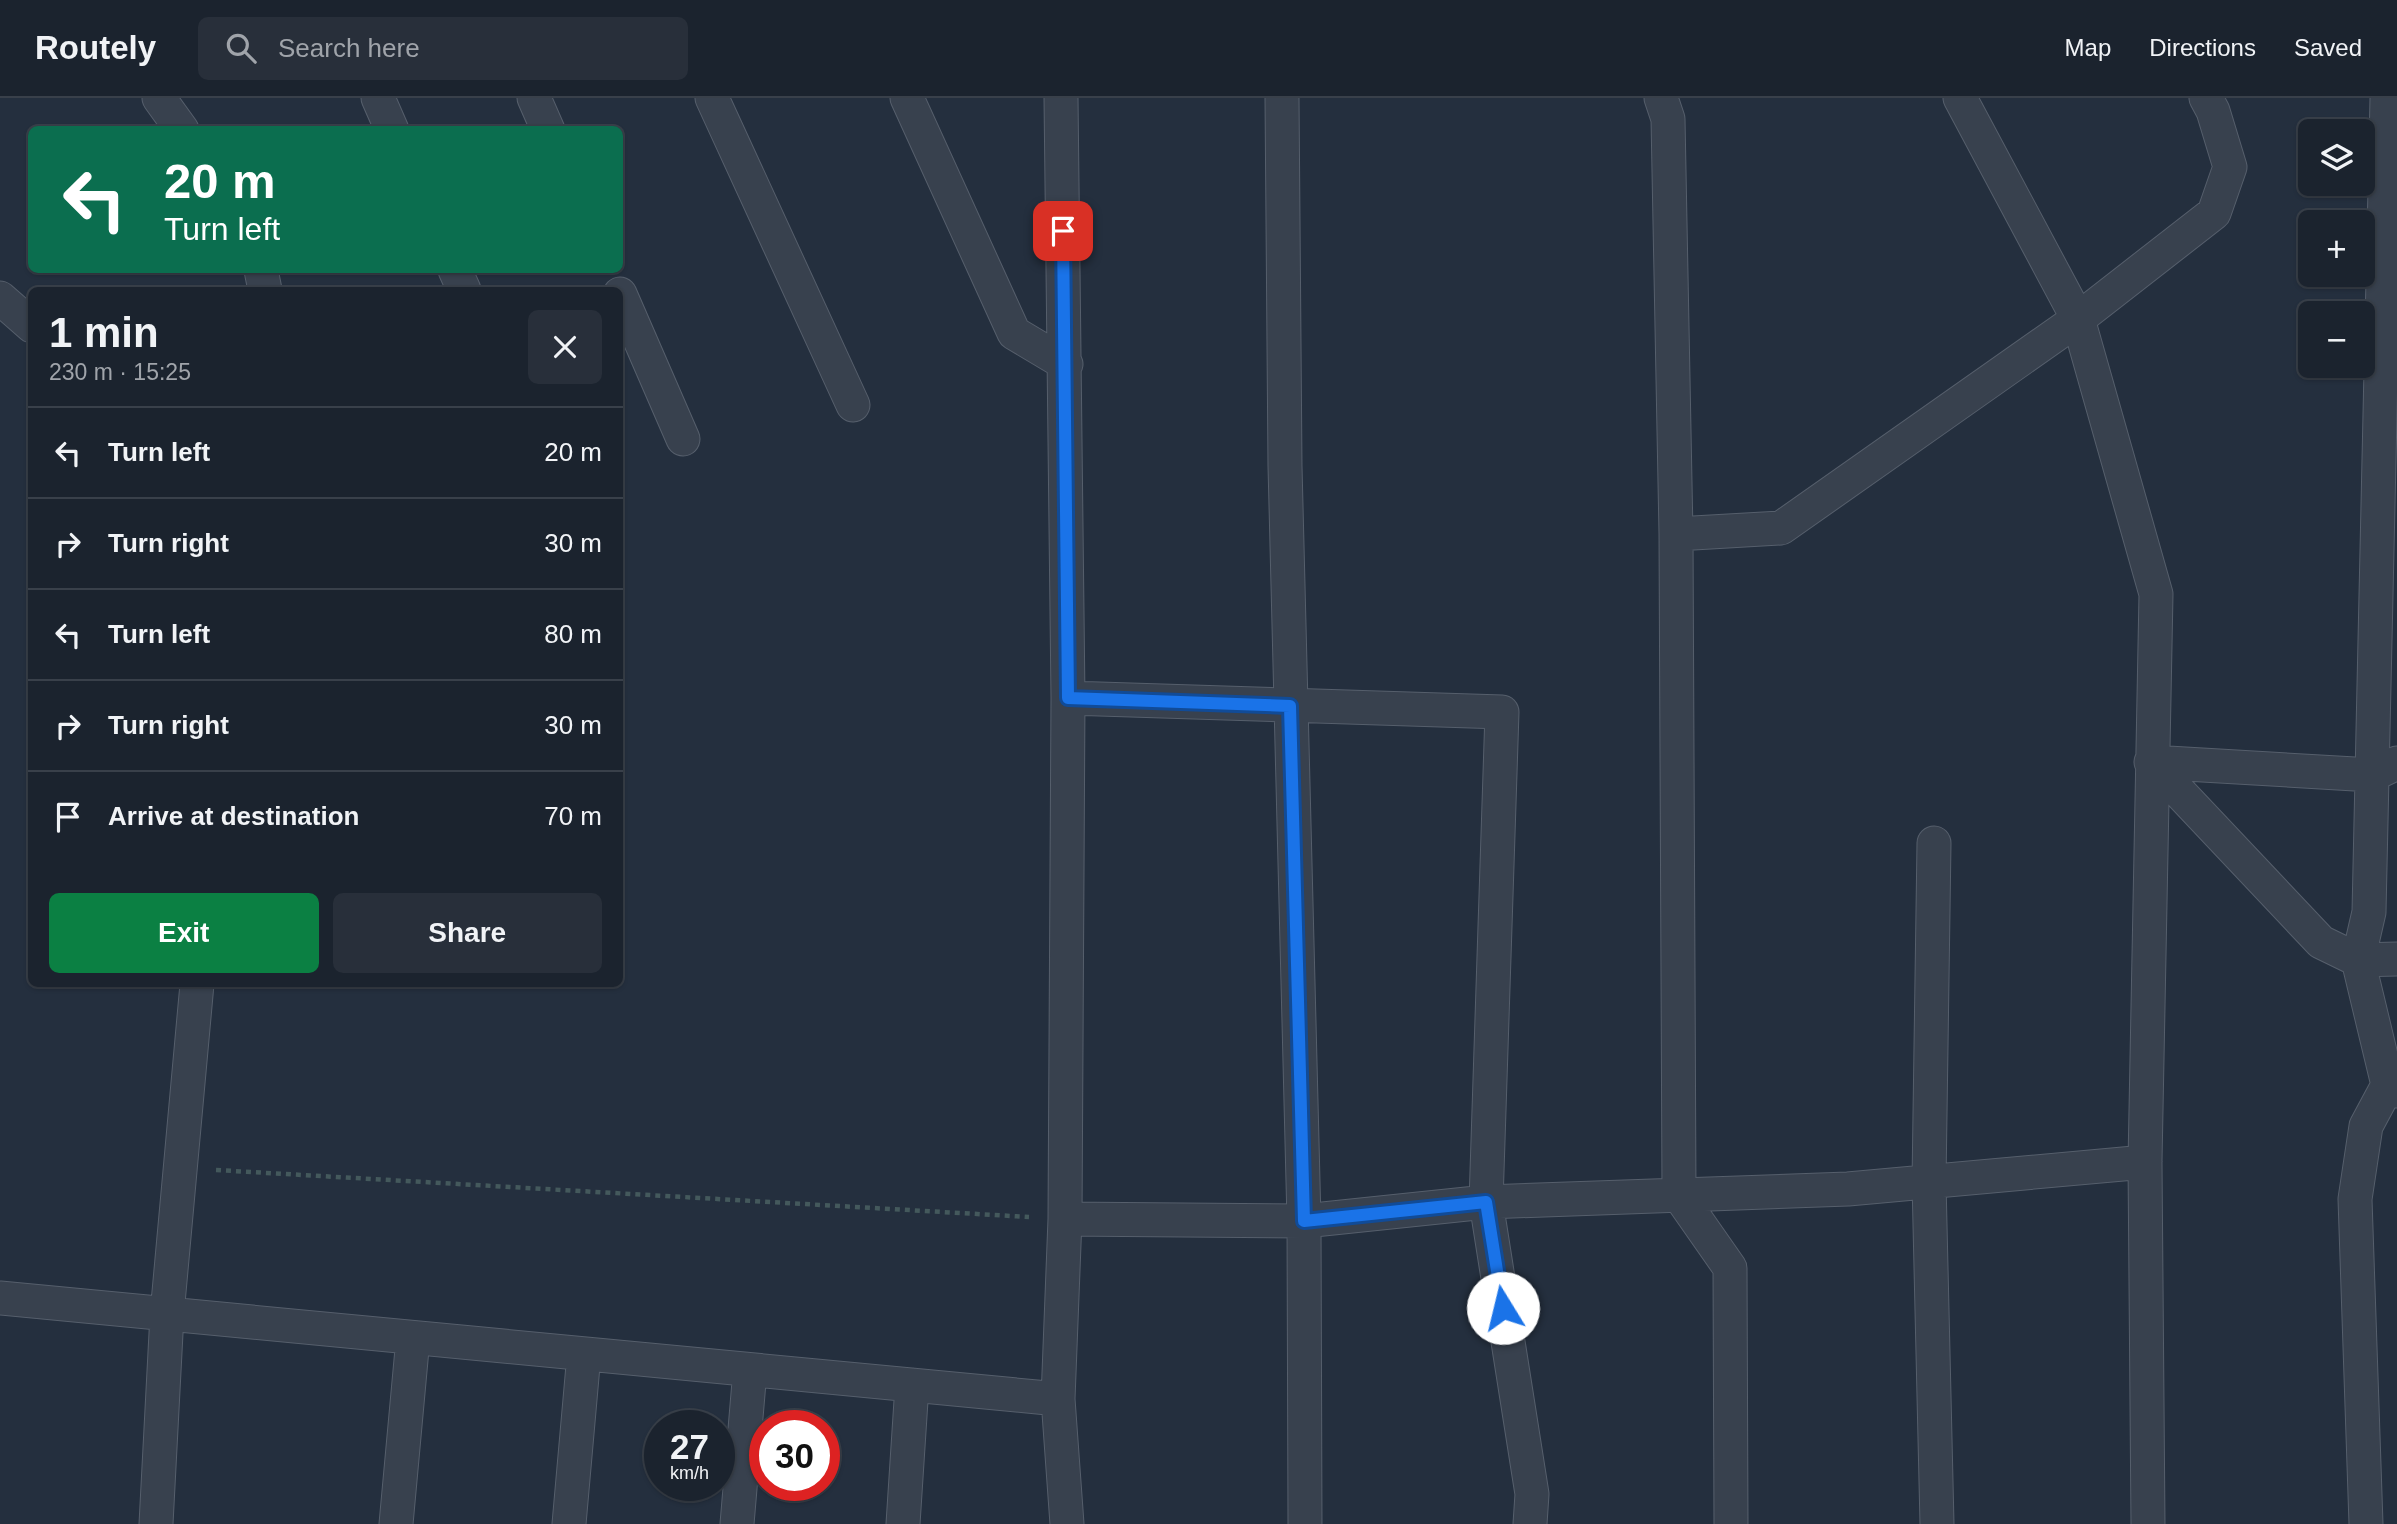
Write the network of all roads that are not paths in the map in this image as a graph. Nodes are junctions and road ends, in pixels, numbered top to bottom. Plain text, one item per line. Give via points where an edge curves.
1 (159, 98) edge
2 (379, 98) edge
3 (534, 98) edge
4 (712, 98) edge
5 (906, 98) edge
6 (1061, 98) edge
7 (1282, 98) edge
8 (1661, 98) edge
9 (1961, 98) edge
10 (2206, 98) edge
11 (2386, 98) edge
12 (179, 126) edge
13 (391, 126) edge
14 (546, 126) edge
15 (0, 298) edge
16 (623, 301) edge
17 (2078, 319) junction
18 (28, 322) edge
19 (1066, 364) junction
20 (853, 405) dead end
21 (683, 439) dead end
22 (1676, 534) junction
23 (1068, 698) junction
24 (1290, 706) junction
25 (2151, 762) junction
26 (2385, 769) edge
27 (1934, 843) dead end
28 (2397, 959) edge
29 (2358, 960) junction
30 (197, 987) edge
31 (2393, 1088) edge
32 (2145, 1162) junction
33 (1929, 1182) junction
34 (1679, 1195) junction
35 (1486, 1202) junction
36 (1065, 1219) junction
37 (1304, 1221) junction
38 (0, 1298) edge
39 (167, 1314) junction
40 (413, 1338) junction
41 (584, 1354) junction
42 (750, 1370) junction
43 (912, 1385) junction
44 (1058, 1399) junction
45 (156, 1524) edge
46 (396, 1524) edge
47 (569, 1524) edge
48 (737, 1524) edge
49 (903, 1524) edge
50 (1067, 1524) edge
51 (1305, 1524) edge
52 (1530, 1524) edge
53 (1731, 1524) edge
54 (1937, 1524) edge
55 (2148, 1524) edge
56 (2366, 1524) edge

1 - 12 street
2 - 13 street
3 - 14 street
4 - 20 street
5 - 19 street via 1014,333
6 - 19 street
7 - 24 street
8 - 22 street via 1668,119
9 - 17 street
10 - 17 street via 2230,167 2214,213
11 - 26 street
15 - 18 street
16 - 21 street
17 - 22 street via 1781,528
17 - 25 street via 2155,594
19 - 23 street
22 - 34 street
23 - 24 street
23 - 36 street
24 - 35 street via 1502,712
24 - 37 street
25 - 26 street
25 - 29 street via 2322,942
25 - 32 street
26 - 29 street via 2369,912
27 - 33 street
28 - 29 street
29 - 31 street
30 - 39 street
31 - 56 street via 2366,1126 2355,1199
32 - 33 street
32 - 55 street
33 - 34 street
33 - 54 street
34 - 35 street
34 - 53 street via 1730,1268
35 - 37 street
35 - 52 street via 1532,1494
36 - 37 street
36 - 44 street
37 - 51 street
38 - 39 street
39 - 40 street
39 - 45 street
40 - 41 street
40 - 46 street
41 - 42 street
41 - 47 street
42 - 43 street
42 - 48 street
43 - 44 street
43 - 49 street
44 - 50 street

